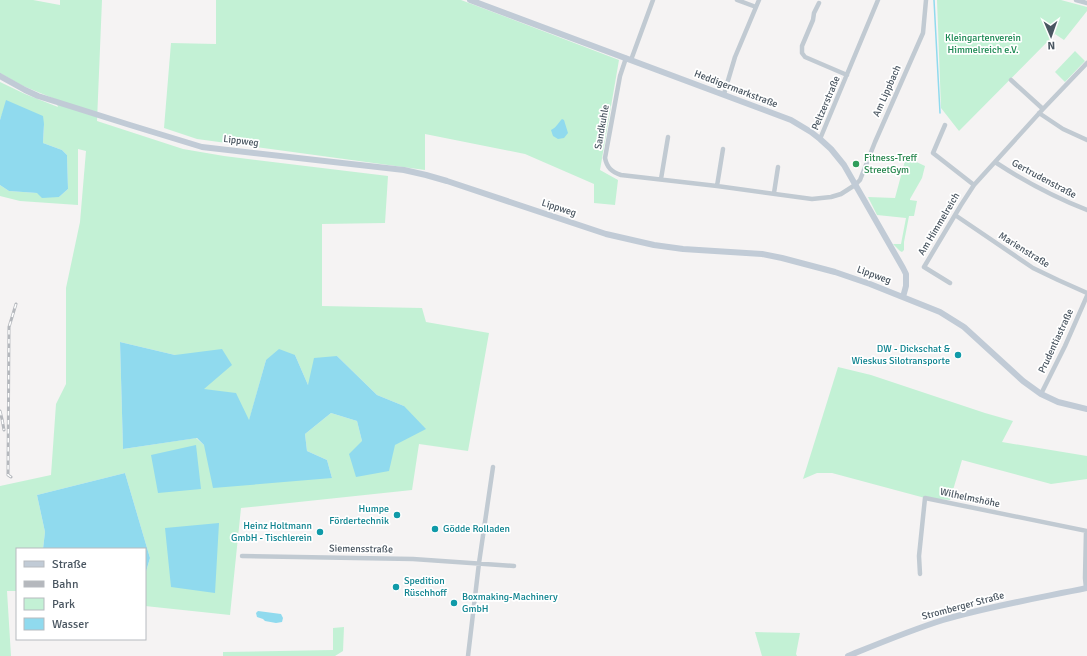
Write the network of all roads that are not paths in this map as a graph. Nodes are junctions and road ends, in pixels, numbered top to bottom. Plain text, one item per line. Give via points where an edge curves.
1 (470, 0) edge
2 (653, 0) edge
3 (737, 0) edge
4 (759, 0) edge
5 (878, 0) edge
6 (926, 0) edge
7 (1076, 0) edge
8 (818, 3) dead end
9 (1087, 3) edge
10 (756, 7) junction
11 (629, 59) junction
12 (1087, 63) edge
13 (847, 75) junction
14 (0, 76) edge
15 (1011, 80) dead end
16 (724, 94) junction
17 (1041, 111) junction
18 (945, 125) dead end
19 (668, 137) dead end
20 (820, 139) junction
21 (1087, 140) edge
22 (723, 149) dead end
23 (995, 162) junction
24 (778, 167) dead end
25 (661, 179) junction
26 (855, 185) junction
27 (974, 185) junction
28 (717, 186) junction
29 (774, 193) junction
30 (1087, 210) edge
31 (955, 215) junction
32 (950, 283) dead end
33 (1087, 294) edge
34 (902, 297) junction
35 (1041, 394) junction
36 (1087, 410) edge
37 (493, 467) dead end
38 (1087, 531) edge
39 (242, 556) dead end
40 (479, 563) junction
41 (514, 566) dead end
42 (920, 574) dead end
43 (1086, 588) edge
44 (468, 656) edge
45 (848, 656) edge

1 - 11 street, Heddigermarkstraße
2 - 11 street
3 - 10 street
4 - 10 street
5 - 13 street, Peltzerstraße
6 - 26 street, Am Lippbach via 923,33 860,180
7 - 9 street
8 - 13 street, Peltzerstraße via 802,46 802,53 805,57
10 - 16 street via 735,57
11 - 16 street, Heddigermarkstraße
11 - 25 street, Sandkuhle via 619,84 606,164 610,170 621,175
12 - 17 street, Am Himmelreich
13 - 20 street, Peltzerstraße
14 - 34 street, Lippweg via 38,96 196,145 404,170 447,181 606,234 683,249 762,254 782,258 835,272
15 - 17 street
16 - 20 street, Heddigermarkstraße via 791,120
17 - 21 street via 1063,129
17 - 23 street, Am Himmelreich
18 - 27 street via 933,153
19 - 25 street
20 - 26 street, Heddigermarkstraße via 844,165
22 - 28 street
23 - 27 street, Am Himmelreich
23 - 30 street, Gertrudenstraße via 1021,179
24 - 29 street
25 - 28 street, Sandkuhle
26 - 29 street, Sandkuhle via 832,197 812,199
26 - 34 street, Heddigermarkstraße via 906,274 906,286
27 - 31 street, Am Himmelreich
28 - 29 street, Sandkuhle
31 - 32 street, Am Himmelreich via 924,267
31 - 33 street, Marienstraße via 1033,268
33 - 35 street, Prudentiastraße
34 - 35 street, Lippweg via 940,312 964,327 1023,381
35 - 36 street, Lippweg
37 - 40 street
38 - 42 street, Wilhelmshöhe via 926,498 919,556
38 - 43 street, Wilhelmshöhe
39 - 40 street, Siemensstraße via 412,559
40 - 41 street, Siemensstraße
40 - 44 street
43 - 45 street, Stromberger Straße via 944,620

